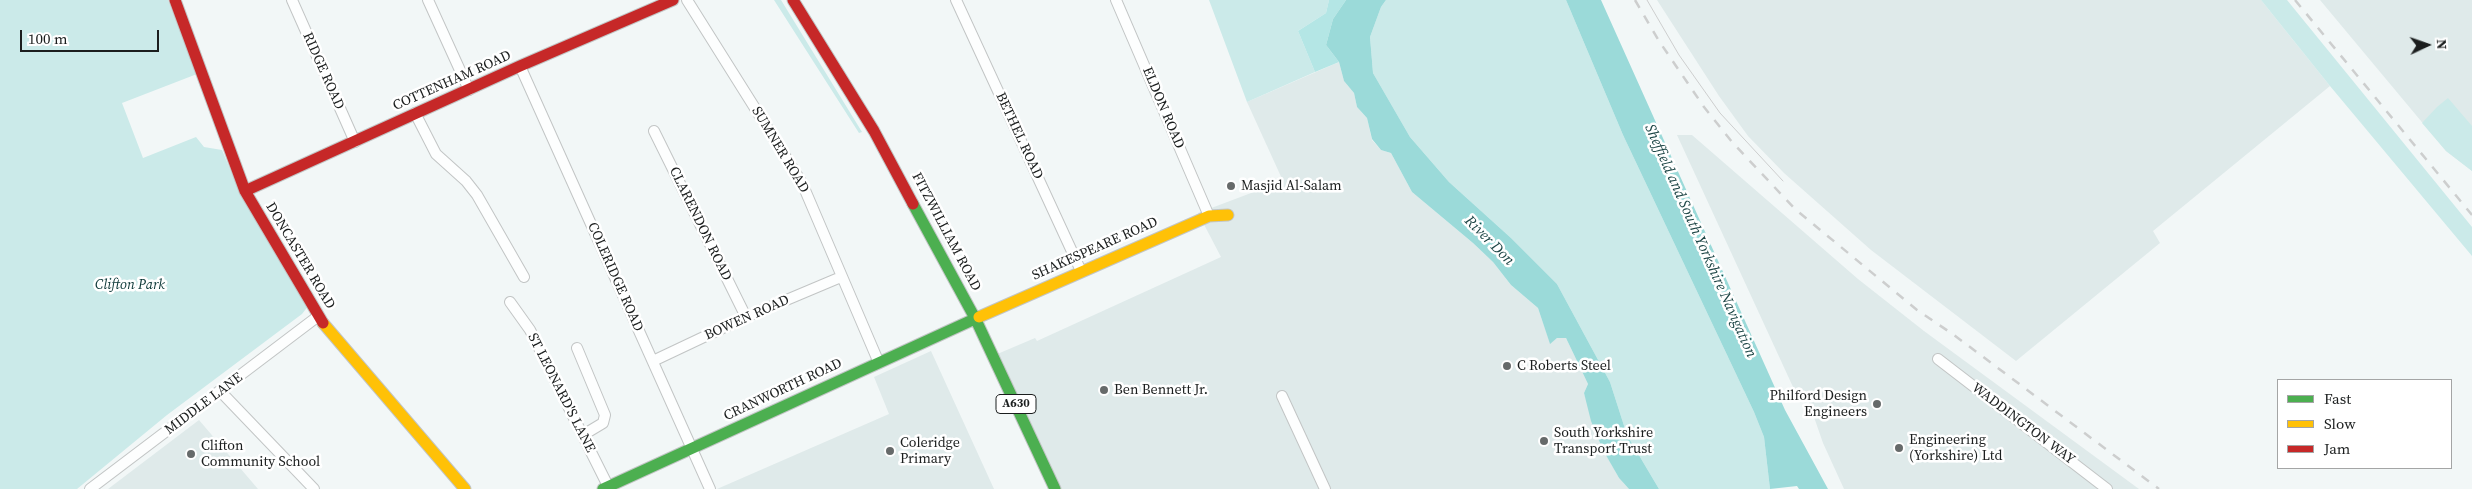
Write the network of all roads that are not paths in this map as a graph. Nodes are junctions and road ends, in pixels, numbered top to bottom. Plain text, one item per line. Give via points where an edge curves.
1 (175, 0) edge
2 (292, 0) edge
3 (428, 0) edge
4 (672, 0) edge
5 (687, 0) edge
6 (793, 0) edge
7 (956, 0) edge
8 (1116, 0) edge
9 (520, 66) junction
10 (468, 90) junction
11 (415, 113) junction
12 (654, 131) dead end
13 (355, 142) junction
14 (245, 191) junction
15 (1228, 215) dead end
16 (1209, 216) junction
17 (1082, 271) junction
18 (524, 277) dead end
19 (841, 277) junction
20 (510, 302) dead end
21 (317, 317) junction
22 (746, 317) junction
23 (976, 320) junction
24 (577, 348) dead end
25 (1938, 359) dead end
26 (653, 361) junction
27 (879, 363) junction
28 (220, 392) junction
29 (1282, 396) dead end
30 (583, 435) junction
31 (692, 448) junction
32 (607, 488) edge
33 (90, 489) edge
34 (314, 489) edge
35 (465, 489) edge
36 (710, 489) edge
37 (1055, 489) edge
38 (1325, 489) edge
39 (2107, 489) edge

1 - 14 street, DONCASTER ROAD
2 - 13 street, RIDGE ROAD
3 - 10 street
4 - 9 street, COTTENHAM ROAD
5 - 19 street, SUMNER ROAD via 802,183
6 - 23 street, FITZWILLIAM ROAD / A630 via 858,103
7 - 17 street, BETHEL ROAD
8 - 16 street, ELDON ROAD
9 - 10 street, COTTENHAM ROAD
9 - 26 street, COLERIDGE ROAD
10 - 11 street, COTTENHAM ROAD
11 - 13 street, COTTENHAM ROAD
11 - 18 street via 436,154 477,195
12 - 22 street, CLARENDON ROAD
13 - 14 street, COTTENHAM ROAD
14 - 21 street, DONCASTER ROAD via 313,304
15 - 16 street, SHAKESPEARE ROAD
16 - 17 street, SHAKESPEARE ROAD
17 - 23 street, SHAKESPEARE ROAD
19 - 22 street, BOWEN ROAD
19 - 27 street, SUMNER ROAD
20 - 30 street, ST LEONARD'S LANE via 530,330
21 - 28 street, MIDDLE LANE
21 - 35 street, DONCASTER ROAD
22 - 26 street, BOWEN ROAD
23 - 27 street, CRANWORTH ROAD
23 - 37 street, FITZWILLIAM ROAD / A630
24 - 30 street via 605,415 603,423
25 - 39 street, WADDINGTON WAY
26 - 31 street, COLERIDGE ROAD
27 - 31 street, CRANWORTH ROAD
28 - 33 street, MIDDLE LANE
28 - 34 street
29 - 38 street
30 - 32 street, ST LEONARD'S LANE
31 - 32 street, CRANWORTH ROAD
31 - 36 street, COLERIDGE ROAD

